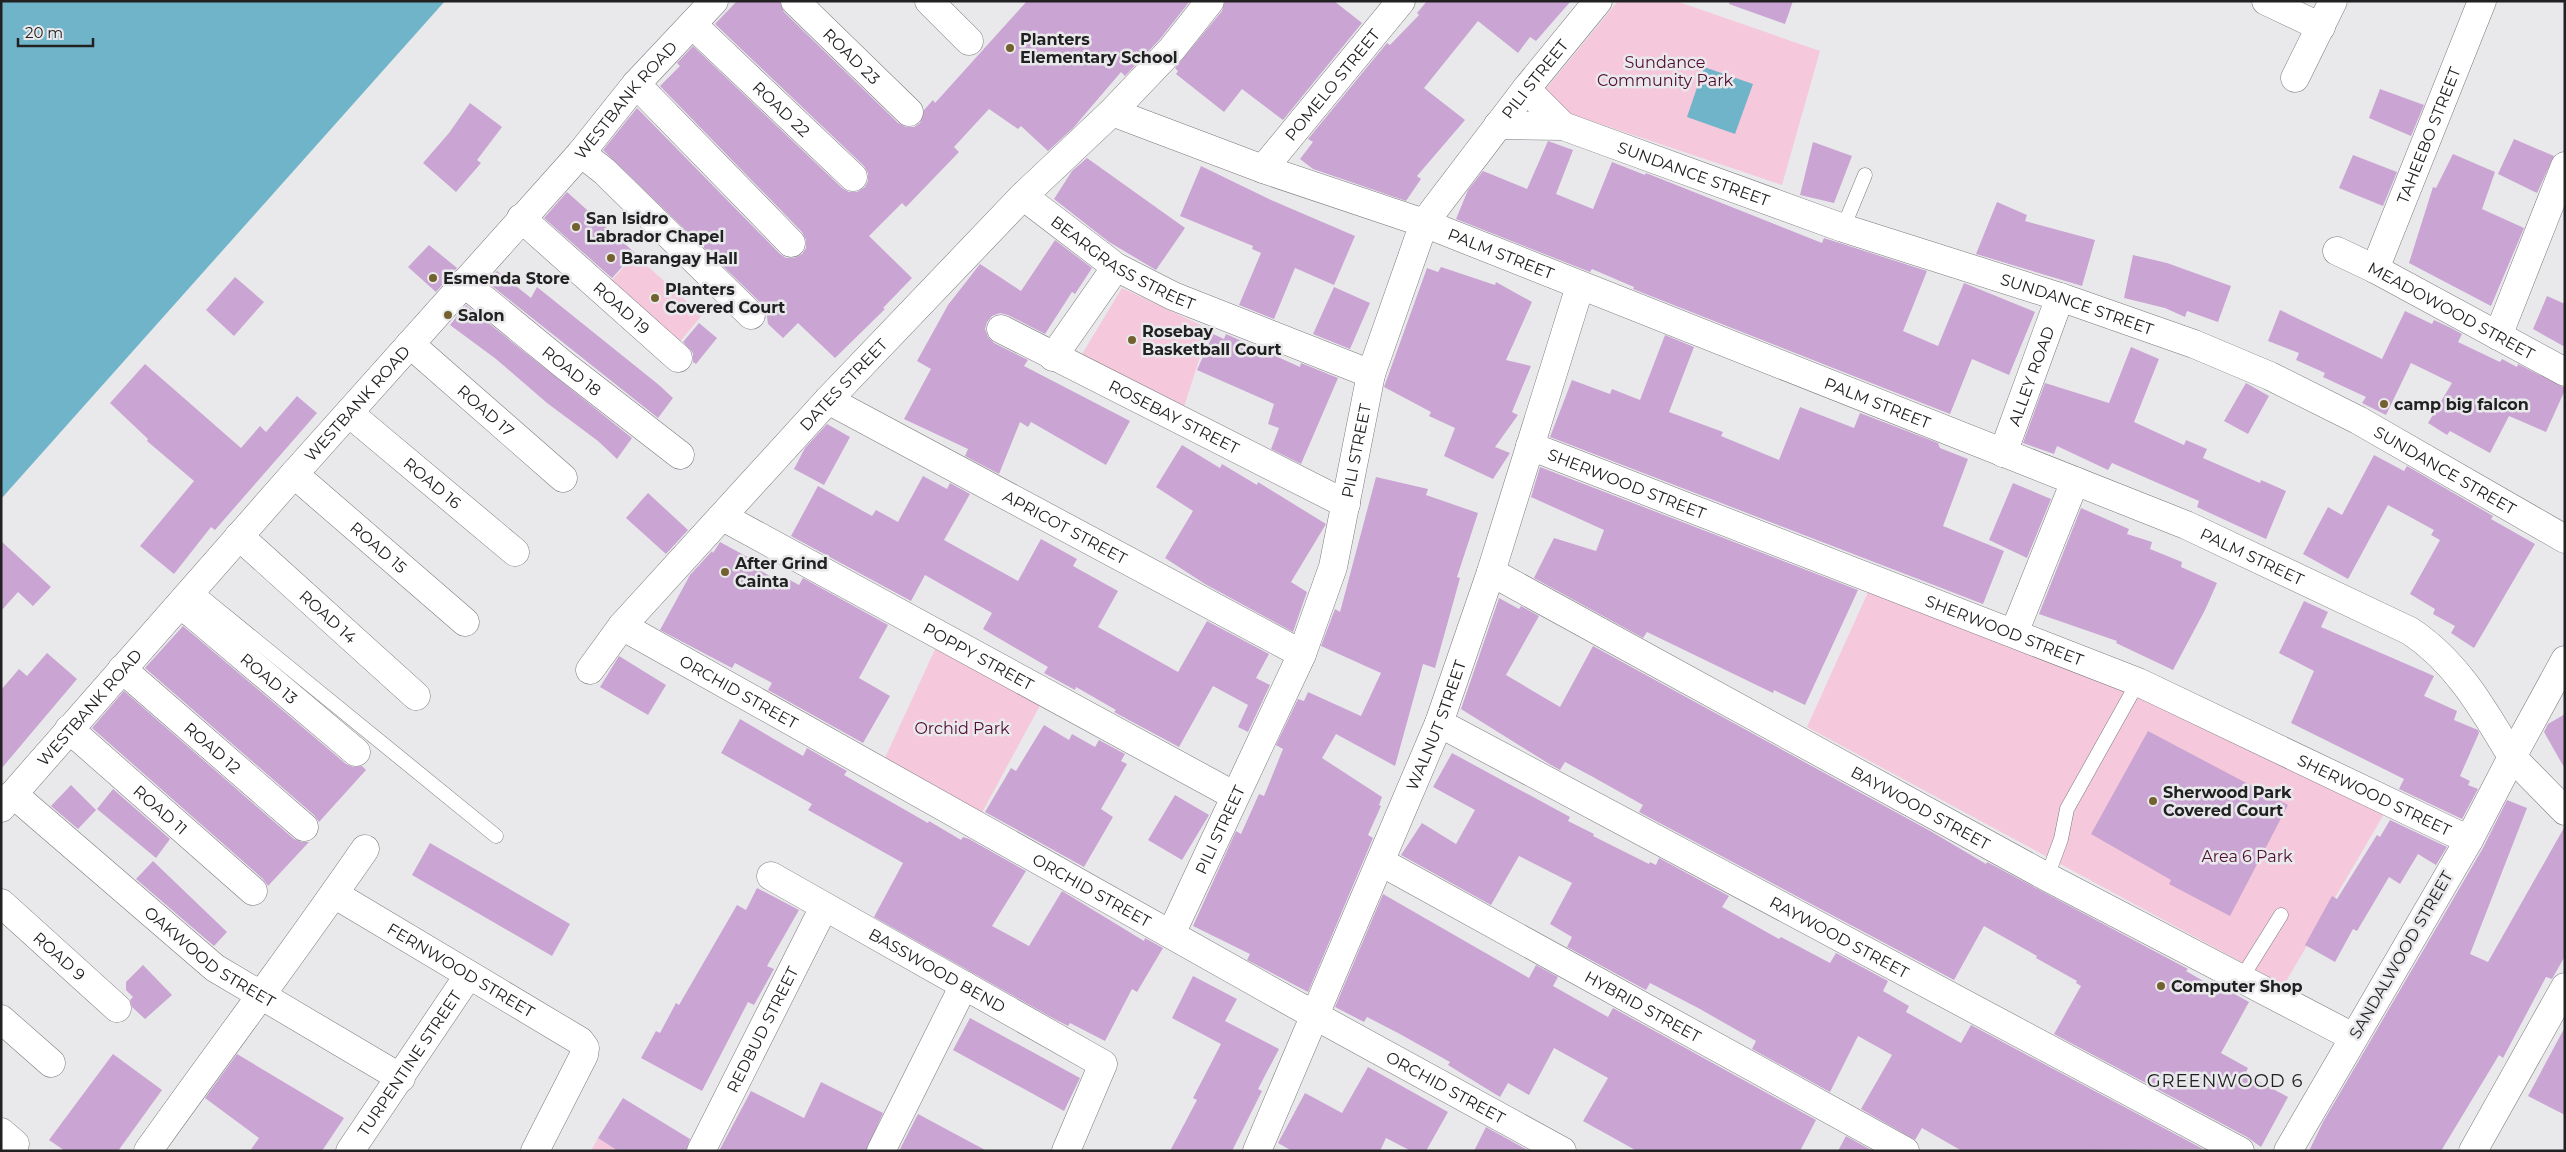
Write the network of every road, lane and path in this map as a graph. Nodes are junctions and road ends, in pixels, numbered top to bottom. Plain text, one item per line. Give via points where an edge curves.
1 (714, 1) edge
2 (795, 1) edge
3 (929, 1) edge
4 (1210, 1) edge
5 (1401, 1) edge
6 (1598, 1) edge
7 (2266, 1) edge
8 (2333, 1) edge
9 (2482, 1) edge
10 (2321, 27) junction
11 (701, 33) junction
12 (969, 41) dead end
13 (2295, 78) dead end
14 (636, 84) junction
15 (1526, 89) junction
16 (909, 112) dead end
17 (1112, 112) junction
18 (1498, 125) junction
19 (1563, 126) junction
20 (581, 153) junction
21 (2565, 166) edge
22 (1263, 169) junction
23 (1865, 175) dead end
24 (853, 177) dead end
25 (1023, 196) junction
26 (521, 218) junction
27 (1424, 223) junction
28 (1843, 228) junction
29 (791, 243) dead end
30 (2337, 251) dead end
31 (1116, 268) junction
32 (2375, 269) junction
33 (464, 283) junction
34 (1580, 286) junction
35 (2060, 297) junction
36 (751, 315) dead end
37 (1001, 329) dead end
38 (2498, 336) junction
39 (410, 344) junction
40 (1054, 357) junction
41 (678, 358) dead end
42 (2565, 372) edge
43 (1371, 374) junction
44 (828, 400) junction
45 (349, 413) junction
46 (1530, 446) junction
47 (2003, 453) junction
48 (680, 455) dead end
49 (294, 474) junction
50 (562, 478) dead end
51 (2075, 481) junction
52 (1346, 504) junction
53 (723, 517) junction
54 (239, 536) junction
55 (2565, 539) edge
56 (515, 552) dead end
57 (1491, 572) junction
58 (187, 598) junction
59 (465, 622) dead end
60 (622, 626) junction
61 (2014, 633) junction
62 (1302, 654) junction
63 (2565, 660) edge
64 (122, 669) junction
65 (590, 670) dead end
66 (2138, 682) junction
67 (416, 696) dead end
68 (1439, 723) junction
69 (69, 729) junction
70 (356, 752) dead end
71 (2512, 757) junction
72 (1235, 796) junction
73 (7, 801) edge
74 (2565, 811) edge
75 (304, 827) dead end
76 (496, 836) dead end
77 (2468, 840) junction
78 (365, 850) dead end
79 (1381, 862) junction
80 (771, 876) dead end
81 (2047, 877) junction
82 (254, 891) dead end
83 (334, 894) junction
84 (1, 903) edge
85 (824, 907) junction
86 (2281, 915) dead end
87 (1171, 934) junction
88 (468, 976) junction
89 (2241, 979) junction
90 (964, 985) junction
91 (2565, 987) edge
92 (262, 996) junction
93 (117, 1008) dead end
94 (1314, 1015) junction
95 (1, 1019) edge
96 (2353, 1037) junction
97 (52, 1063) dead end
98 (401, 1078) junction
99 (148, 1151) edge
100 (350, 1151) edge
101 (535, 1151) edge
102 (701, 1151) edge
103 (881, 1151) edge
104 (1066, 1151) edge
105 (1256, 1151) edge
106 (1562, 1151) edge
107 (1905, 1151) edge
108 (2240, 1151) edge
109 (2288, 1151) edge
110 (2472, 1151) edge

1 - 11 street, WESTBANK ROAD
2 - 16 street, ROAD 23
3 - 12 street
4 - 17 street, DATES STREET via 1172,49
5 - 22 street, POMELO STREET
6 - 15 street, PILI STREET
7 - 10 street
8 - 10 street
9 - 32 street, TAHEEBO STREET
10 - 13 street
11 - 14 street, WESTBANK ROAD
11 - 24 street, ROAD 22
14 - 20 street, WESTBANK ROAD
14 - 29 street
15 - 18 street, PILI STREET
15 - 19 street
17 - 22 street, PALM STREET
17 - 25 street, DATES STREET
18 - 19 street
18 - 27 street, PILI STREET
19 - 28 street, SUNDANCE STREET
20 - 26 street, WESTBANK ROAD
20 - 36 street via 604,171
21 - 38 street
22 - 27 street, PALM STREET
23 - 28 lane
25 - 31 street, BEARGRASS STREET
25 - 44 street, DATES STREET
26 - 33 street, WESTBANK ROAD
26 - 41 street, ROAD 19
27 - 34 street, PALM STREET
27 - 43 street, PILI STREET
28 - 35 street, SUNDANCE STREET
30 - 32 street, MEADOWOOD STREET
31 - 40 street
31 - 43 street, BEARGRASS STREET via 1173,296
32 - 38 street, MEADOWOOD STREET
33 - 39 street, WESTBANK ROAD
33 - 48 street, ROAD 18
34 - 46 street, WALNUT STREET
34 - 47 street, PALM STREET
35 - 47 street, ALLEY ROAD
35 - 55 street, SUNDANCE STREET via 2194,344 2270,376 2358,420
37 - 40 street, ROSEBAY STREET
38 - 42 street, MEADOWOOD STREET
39 - 45 street, WESTBANK ROAD
39 - 50 street, ROAD 17
40 - 52 street, ROSEBAY STREET
43 - 52 street, PILI STREET
44 - 53 street, DATES STREET
44 - 62 street, APRICOT STREET
45 - 49 street, WESTBANK ROAD
45 - 56 street, ROAD 16
46 - 57 street, WALNUT STREET
46 - 61 street, SHERWOOD STREET
47 - 51 street, PALM STREET
49 - 54 street, WESTBANK ROAD
49 - 59 street, ROAD 15
51 - 61 street
51 - 71 street, PALM STREET via 2186,525 2410,631 2432,646 2474,694
52 - 62 street, PILI STREET via 1333,567
53 - 60 street, DATES STREET
53 - 72 street, POPPY STREET
54 - 58 street, WESTBANK ROAD
54 - 67 street, ROAD 14
57 - 68 street, WALNUT STREET
57 - 81 street, BAYWOOD STREET
58 - 64 street, WESTBANK ROAD
58 - 70 street, ROAD 13 via 194,614
58 - 76 lane
60 - 65 street, DATES STREET
60 - 87 street, ORCHID STREET
61 - 66 street, SHERWOOD STREET
62 - 72 street, PILI STREET
63 - 71 street, SANDALWOOD STREET
64 - 69 street, WESTBANK ROAD
64 - 75 street, ROAD 12
66 - 77 street, SHERWOOD STREET
66 - 81 lane via 2067,809 2061,839
68 - 79 street, WALNUT STREET
68 - 108 street, RAYWOOD STREET
69 - 73 street, WESTBANK ROAD
69 - 82 street, ROAD 11
71 - 74 street, PALM STREET
71 - 77 street, SANDALWOOD STREET
72 - 87 street, PILI STREET
73 - 92 street, OAKWOOD STREET via 36,814 215,968
77 - 96 street, SANDALWOOD STREET
78 - 83 street
79 - 94 street, WALNUT STREET
79 - 107 street, HYBRID STREET
80 - 85 street, BASSWOOD BEND
81 - 89 street, BAYWOOD STREET
83 - 88 street, FERNWOOD STREET
83 - 92 street
84 - 93 street, ROAD 9
85 - 90 street, BASSWOOD BEND
85 - 102 street, REDBUD STREET
86 - 89 lane
87 - 94 street, ORCHID STREET
88 - 98 street, TURPENTINE STREET
88 - 101 street, FERNWOOD STREET via 580,1041 585,1048
89 - 96 street, BAYWOOD STREET
90 - 103 street
90 - 104 street, BASSWOOD BEND via 1103,1064
91 - 110 street
92 - 98 street, OAKWOOD STREET
92 - 99 street
94 - 105 street, WALNUT STREET
94 - 106 street, ORCHID STREET
95 - 97 street
96 - 109 street, SANDALWOOD STREET
98 - 100 street, TURPENTINE STREET

